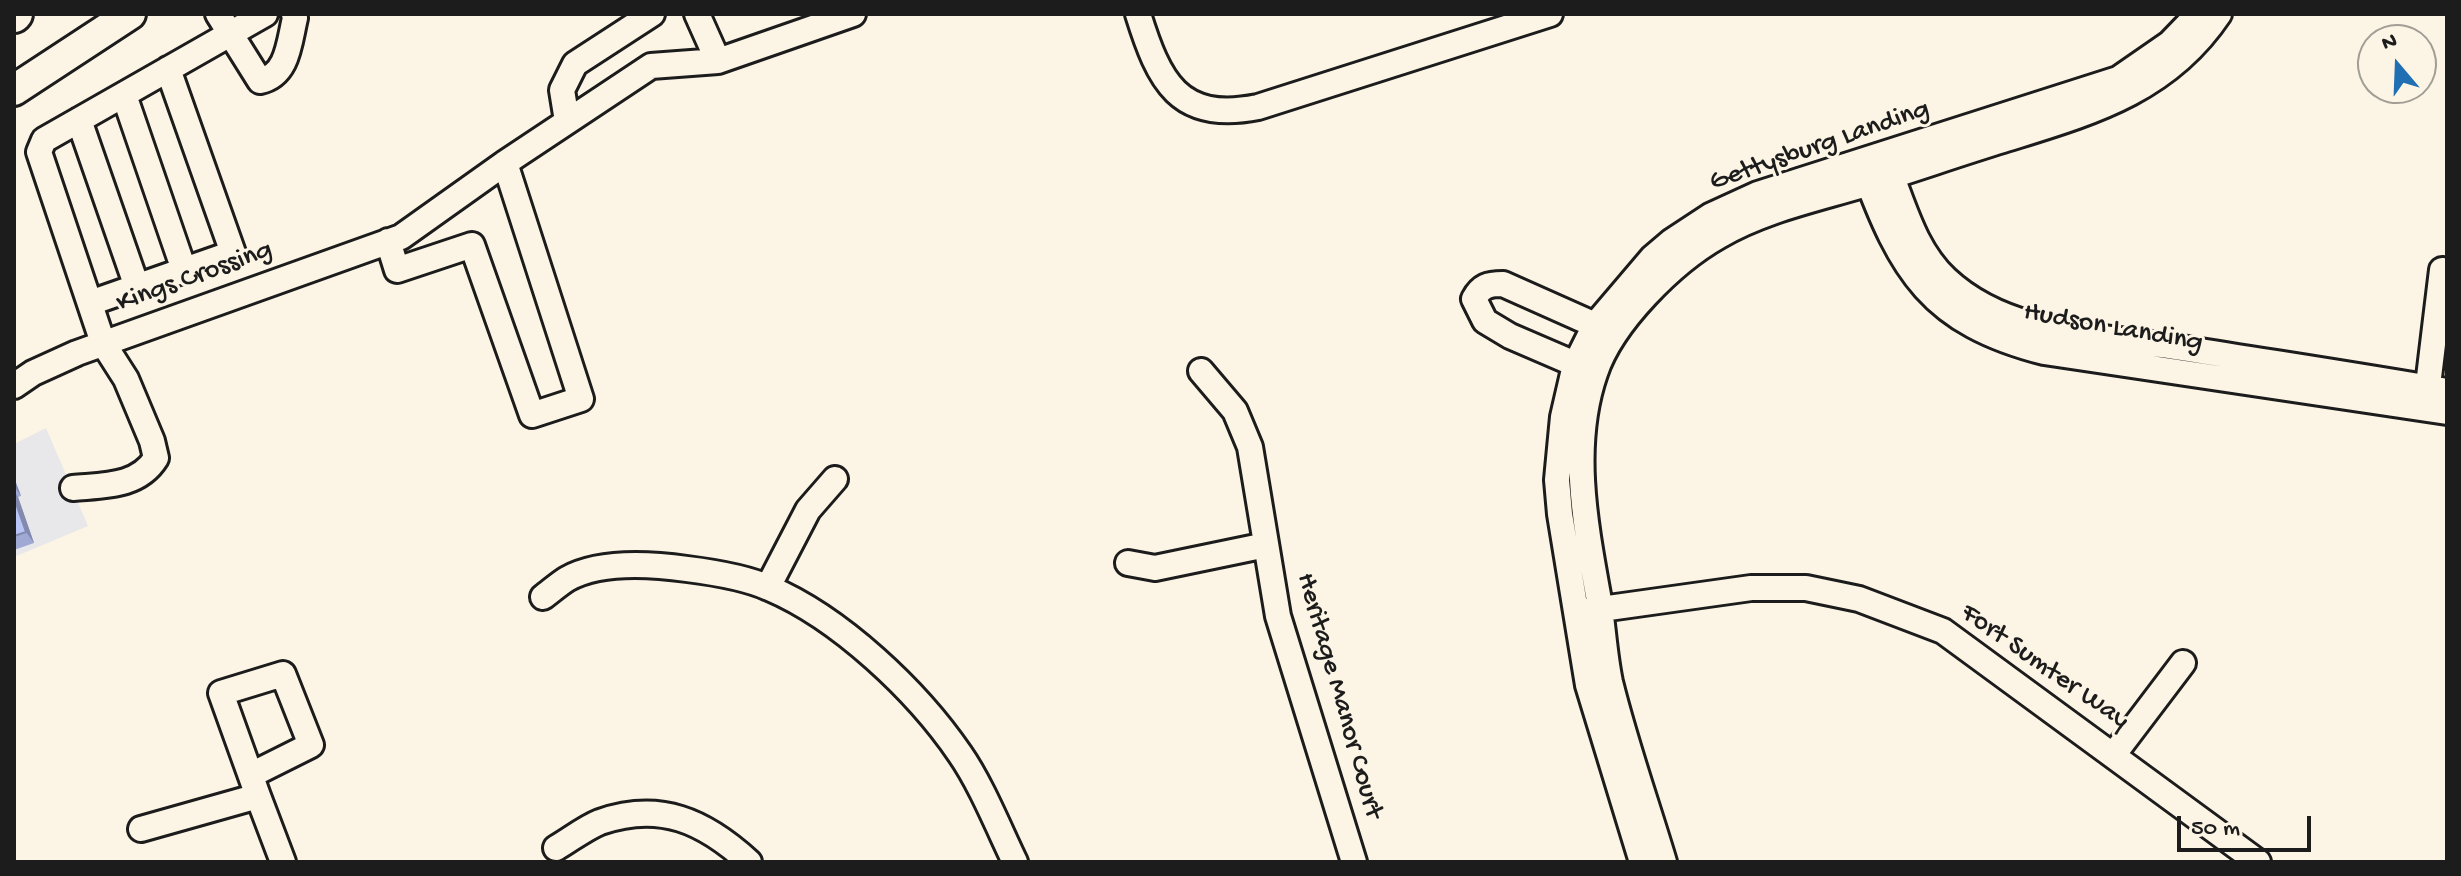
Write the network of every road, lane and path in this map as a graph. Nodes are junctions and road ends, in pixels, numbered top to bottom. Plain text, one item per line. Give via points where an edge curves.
1 (130, 14) edge
2 (265, 14) edge
3 (294, 14) edge
4 (652, 14) edge
5 (697, 14) edge
6 (853, 14) edge
7 (1138, 14) edge
8 (1550, 14) edge
9 (2198, 14) edge
10 (2219, 14) edge
11 (224, 24) edge
12 (718, 61) junction
13 (168, 69) junction
14 (14, 90) edge
15 (124, 95) junction
16 (79, 120) junction
17 (567, 121) junction
18 (505, 163) junction
19 (1876, 169) junction
20 (395, 239) junction
21 (233, 253) junction
22 (184, 270) junction
23 (2442, 270) dead end
24 (137, 287) junction
25 (246, 291) junction
26 (90, 303) junction
27 (1604, 331) junction
28 (103, 343) junction
29 (1585, 368) junction
30 (1201, 371) dead end
31 (14, 386) edge
32 (2436, 400) edge
33 (835, 479) dead end
34 (73, 488) dead end
35 (1266, 545) junction
36 (1128, 563) dead end
37 (768, 587) junction
38 (543, 597) dead end
39 (1588, 611) junction
40 (2183, 663) dead end
41 (2114, 754) junction
42 (141, 829) dead end
43 (556, 848) dead end
44 (283, 862) edge
45 (749, 862) edge
46 (1015, 862) edge
47 (1354, 862) edge
48 (1642, 862) edge
49 (1664, 862) edge
50 (2258, 862) edge

1 - 14 main road
2 - 11 street
3 - 11 street via 281,70 260,81
4 - 17 street via 575,64 562,90
5 - 12 street
6 - 12 street, Kings Crossing
7 - 8 street via 1171,89 1207,110 1233,112
9 - 19 street, Gettysburg Landing via 2170,43 2118,79
10 - 19 street, Gettysburg Landing via 2183,56 2152,82 2114,103
11 - 13 street
12 - 17 street, Kings Crossing via 651,66
13 - 15 street
13 - 21 street
15 - 16 street
15 - 22 street
16 - 24 street
16 - 26 street via 44,140 39,152
17 - 18 street, Kings Crossing
18 - 20 street, Kings Crossing
18 - 20 street via 581,399 532,415 472,245 397,270
19 - 27 street, Gettysburg Landing via 1758,194 1710,216 1652,258
19 - 32 street, Hudson Landing via 1899,253 1913,275 1985,334 2044,352
20 - 25 street, Kings Crossing
21 - 22 street
21 - 25 street
22 - 24 street
23 - 32 street
24 - 26 street
25 - 28 street, Kings Crossing
26 - 28 street
27 - 29 street, Gettysburg Landing
27 - 29 street via 1503,284 1489,284 1474,299 1485,321
28 - 31 street, Kings Crossing
28 - 34 street via 126,379 156,458 137,478
29 - 39 street, Gettysburg Landing via 1560,432 1557,480
30 - 35 street, Heritage Manor Court via 1235,411 1250,447
33 - 37 street via 808,510
35 - 36 street via 1155,568
35 - 47 street, Heritage Manor Court via 1278,616
37 - 38 street via 663,565 621,565 578,574
37 - 46 street via 857,643 936,722 962,756
39 - 41 street, Fort Sumter Way via 1751,588 1806,588 1859,599 1943,631
39 - 48 street, Gettysburg Landing via 1588,685
39 - 49 street, Gettysburg Landing
40 - 41 street
41 - 50 street, Fort Sumter Way
42 - 44 street via 255,785
43 - 45 street via 597,823 658,813 722,837

